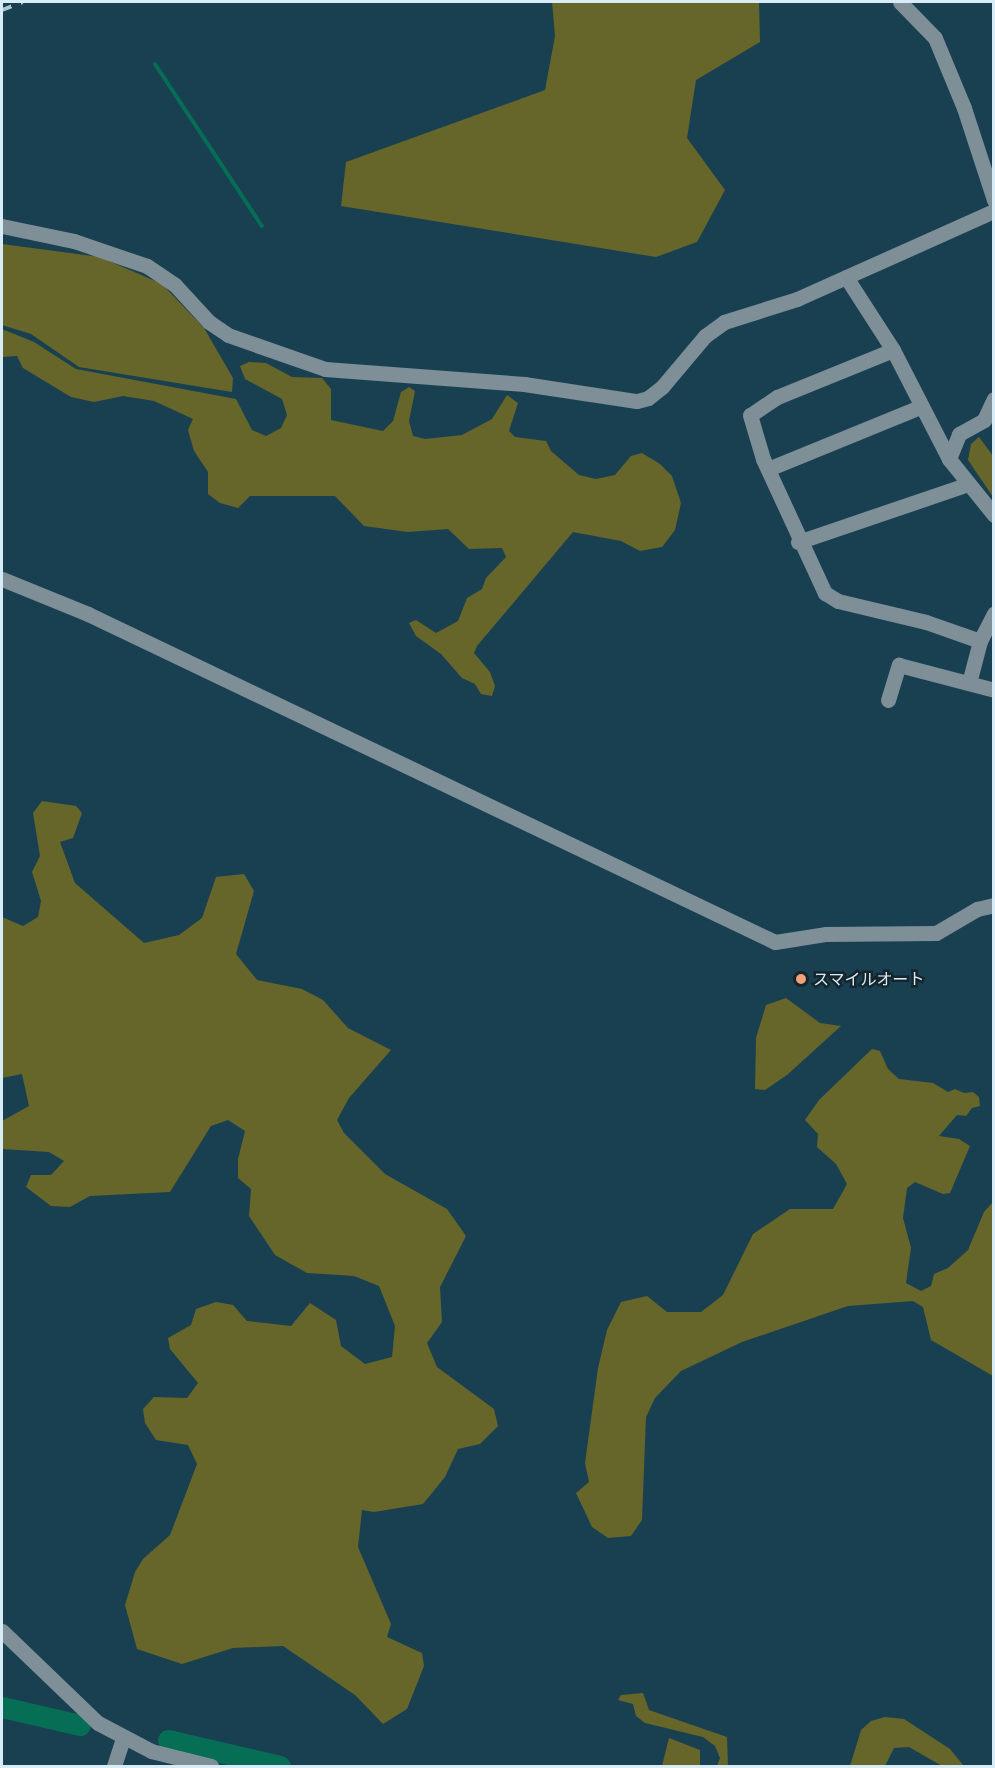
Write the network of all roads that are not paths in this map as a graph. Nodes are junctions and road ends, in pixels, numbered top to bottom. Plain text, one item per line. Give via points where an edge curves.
1 (900, 2) edge
2 (993, 200) edge
3 (993, 211) edge
4 (2, 226) edge
5 (846, 278) junction
6 (893, 350) junction
7 (993, 399) edge
8 (922, 406) junction
9 (949, 459) junction
10 (768, 469) junction
11 (968, 484) junction
12 (993, 515) edge
13 (798, 542) junction
14 (2, 579) edge
15 (993, 613) edge
16 (980, 641) junction
17 (969, 683) junction
18 (993, 690) edge
19 (888, 700) dead end
20 (993, 904) edge
21 (2, 1631) edge
22 (123, 1738) junction
23 (114, 1767) edge
24 (211, 1767) edge

1 - 2 street via 935,38
3 - 5 street
4 - 5 street via 63,238 147,266 170,280 209,322 228,335 326,369 524,384 637,401 662,387 705,336 724,322 797,299
5 - 6 street
6 - 8 street
6 - 10 street via 777,397 750,415
7 - 9 street via 984,420 959,434
8 - 9 street
8 - 10 street
9 - 11 street
10 - 13 street
11 - 12 street
11 - 13 street
13 - 16 street via 825,593 838,601 926,622
14 - 20 street via 88,614 775,942 825,934 936,933
15 - 16 street
16 - 17 street
17 - 18 street
17 - 19 street via 899,665
21 - 22 street via 69,1698
22 - 23 street
22 - 24 street via 151,1751

